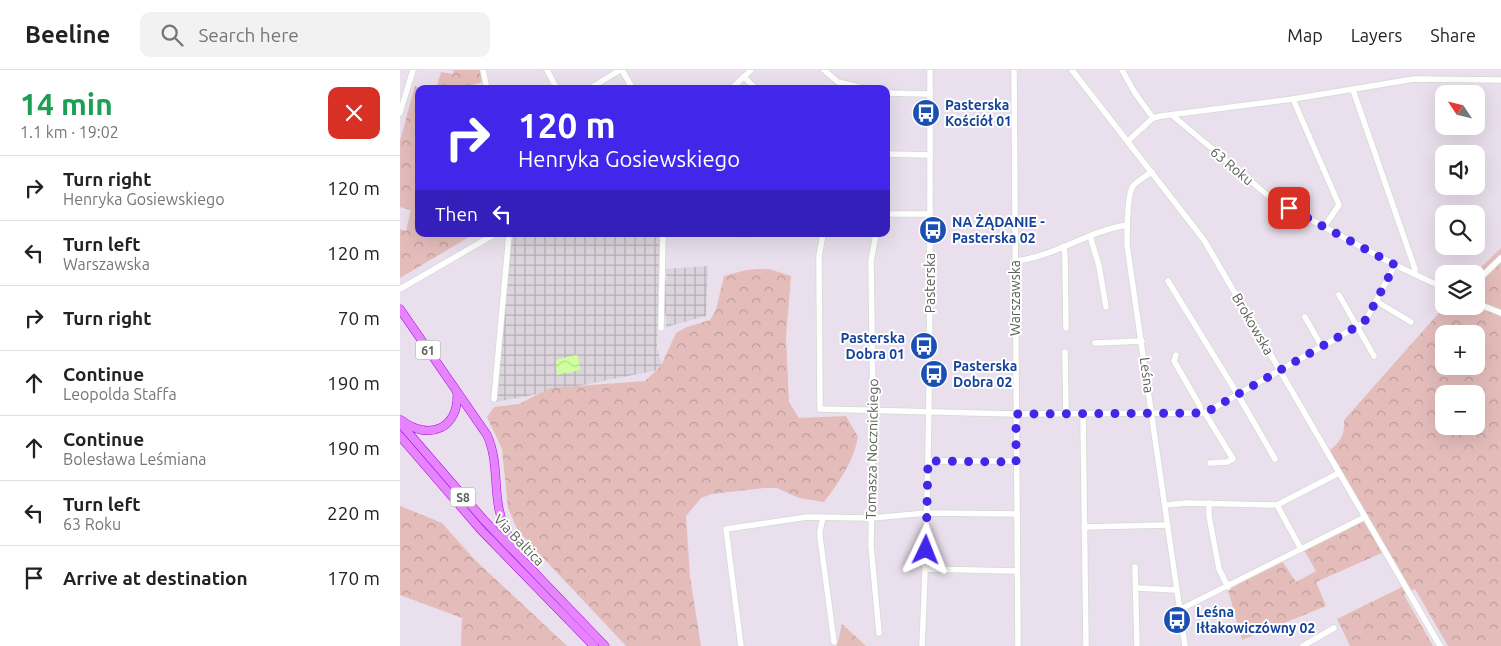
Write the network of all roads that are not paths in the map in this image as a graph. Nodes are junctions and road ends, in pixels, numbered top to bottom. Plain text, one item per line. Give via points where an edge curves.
1 (412, 70) edge
2 (483, 70) edge
3 (547, 70) edge
4 (621, 70) edge
5 (751, 70) edge
6 (824, 70) edge
7 (930, 70) edge
8 (1014, 70) edge
9 (1072, 70) edge
10 (1122, 70) edge
11 (744, 77) junction
12 (1501, 80) edge
13 (486, 85) edge
14 (555, 85) edge
15 (596, 85) edge
16 (630, 85) edge
17 (735, 85) edge
18 (752, 85) edge
19 (850, 85) edge
20 (1353, 90) junction
21 (890, 93) edge
22 (930, 94) junction
23 (1293, 100) junction
24 (400, 113) edge
25 (1172, 115) junction
26 (1153, 118) junction
27 (1128, 141) junction
28 (890, 154) edge
29 (930, 155) junction
30 (1152, 172) junction
31 (890, 214) edge
32 (930, 214) junction
33 (1127, 225) junction
34 (1324, 227) junction
35 (1090, 236) junction
36 (490, 237) edge
37 (509, 237) edge
38 (663, 237) edge
39 (822, 237) edge
40 (875, 237) edge
41 (1064, 246) junction
42 (1501, 258) edge
43 (1015, 261) junction
44 (1395, 265) junction
45 (1485, 273) edge
46 (1414, 274) junction
47 (1168, 280) dead end
48 (1435, 284) edge
49 (400, 289) edge
50 (1339, 295) dead end
51 (1376, 301) junction
52 (1106, 307) dead end
53 (1485, 307) edge
54 (400, 309) edge
55 (1501, 313) edge
56 (1305, 317) dead end
57 (1411, 322) dead end
58 (1358, 326) junction
59 (661, 328) dead end
60 (1066, 328) dead end
61 (1142, 342) junction
62 (1095, 343) dead end
63 (1322, 347) junction
64 (1065, 352) dead end
65 (1176, 355) dead end
66 (1374, 356) dead end
67 (1280, 371) junction
68 (457, 392) junction
69 (1238, 395) junction
70 (494, 399) dead end
71 (873, 409) junction
72 (929, 410) junction
73 (1152, 412) junction
74 (1066, 413) junction
75 (1203, 413) junction
76 (1016, 414) junction
77 (1083, 414) junction
78 (400, 419) edge
79 (400, 424) edge
80 (400, 436) edge
81 (1274, 459) dead end
82 (928, 461) junction
83 (1016, 462) junction
84 (1210, 463) dead end
85 (1339, 473) junction
86 (1209, 503) junction
87 (1165, 505) junction
88 (1277, 505) junction
89 (927, 513) junction
90 (1017, 514) junction
91 (823, 517) junction
92 (1365, 517) junction
93 (871, 518) junction
94 (1167, 525) junction
95 (1084, 527) junction
96 (1301, 549) junction
97 (1135, 567) dead end
98 (529, 568) junction
99 (925, 569) junction
100 (1017, 570) junction
101 (1228, 587) junction
102 (1137, 588) junction
103 (1176, 590) junction
104 (1180, 610) junction
105 (1334, 628) dead end
106 (879, 633) dead end
107 (834, 642) dead end
108 (594, 646) edge
109 (606, 646) edge
110 (741, 646) edge
111 (922, 646) edge
112 (1018, 646) edge
113 (1086, 646) edge
114 (1137, 646) edge
115 (1184, 646) edge
116 (1303, 646) edge
117 (1440, 646) edge

1 - 24 street
2 - 13 street
3 - 14 street
4 - 15 street
4 - 16 street
5 - 11 street
6 - 19 street via 838,82
7 - 22 street, Pasterska
8 - 43 street, Warszawska
9 - 27 street, Brokowska
10 - 26 street
11 - 17 street
11 - 18 street
12 - 20 street via 1414,79
20 - 23 street
20 - 46 street via 1415,269
21 - 22 street
22 - 29 street, Pasterska
23 - 25 street
23 - 34 street via 1339,205
25 - 26 street
25 - 34 street, 63 Roku via 1272,199
26 - 27 street
27 - 30 street, Brokowska
28 - 29 street
29 - 32 street, Pasterska
30 - 33 street, Leśna via 1133,185
30 - 67 street, Brokowska via 1204,240
31 - 32 street
32 - 72 street, Pasterska
33 - 35 street
33 - 61 street, Leśna
34 - 44 street, 63 Roku
35 - 41 street
35 - 52 street
36 - 49 street
37 - 70 street
38 - 59 street
39 - 71 street via 819,256 820,409
40 - 71 street, Tomasza Nocznickiego via 871,261
41 - 43 street
41 - 60 street
42 - 45 street
43 - 76 street, Warszawska
44 - 46 street, 63 Roku
44 - 51 street
46 - 48 street, 63 Roku
47 - 69 street
50 - 58 street
51 - 57 street
51 - 58 street via 1367,318
53 - 55 street
54 - 68 highway, 61
56 - 63 street
58 - 63 street
58 - 66 street
61 - 62 street
61 - 73 street, Leśna
63 - 67 street
64 - 74 street
65 - 75 street via 1174,361
67 - 69 street
67 - 85 street, Brokowska
68 - 78 highway via 456,409 440,428 422,431
68 - 98 highway via 490,442 503,525
69 - 75 street
69 - 81 street
71 - 72 street
71 - 93 street, Tomasza Nocznickiego
72 - 76 street
72 - 82 street, Pasterska
73 - 75 street
73 - 77 street
73 - 87 street, Leśna
74 - 76 street
74 - 77 street
75 - 84 street via 1233,459
76 - 83 street, Warszawska
77 - 95 street
79 - 98 highway, Via Baltica / S8
80 - 108 highway, Via Baltica / S8 via 482,530
82 - 83 street
82 - 89 street, Pasterska
83 - 90 street, Warszawska
85 - 88 street
85 - 92 street, Brokowska
86 - 87 street
86 - 88 street
86 - 101 street via 1219,569
87 - 94 street, Leśna
88 - 96 street
89 - 90 street
89 - 93 street
89 - 99 street, Pasterska
90 - 100 street, Warszawska
91 - 93 street
91 - 107 street via 820,537
91 - 110 street via 726,529
92 - 96 street
92 - 117 street, Brokowska
93 - 106 street, Tomasza Nocznickiego
94 - 95 street
94 - 103 street, Leśna
95 - 113 street
96 - 101 street
97 - 102 street
98 - 109 highway, Via Baltica / S8
99 - 100 street
99 - 111 street, Pasterska
100 - 112 street, Warszawska
101 - 104 street
102 - 103 street
102 - 114 street
103 - 104 street, Leśna
104 - 115 street, Leśna
105 - 116 street

